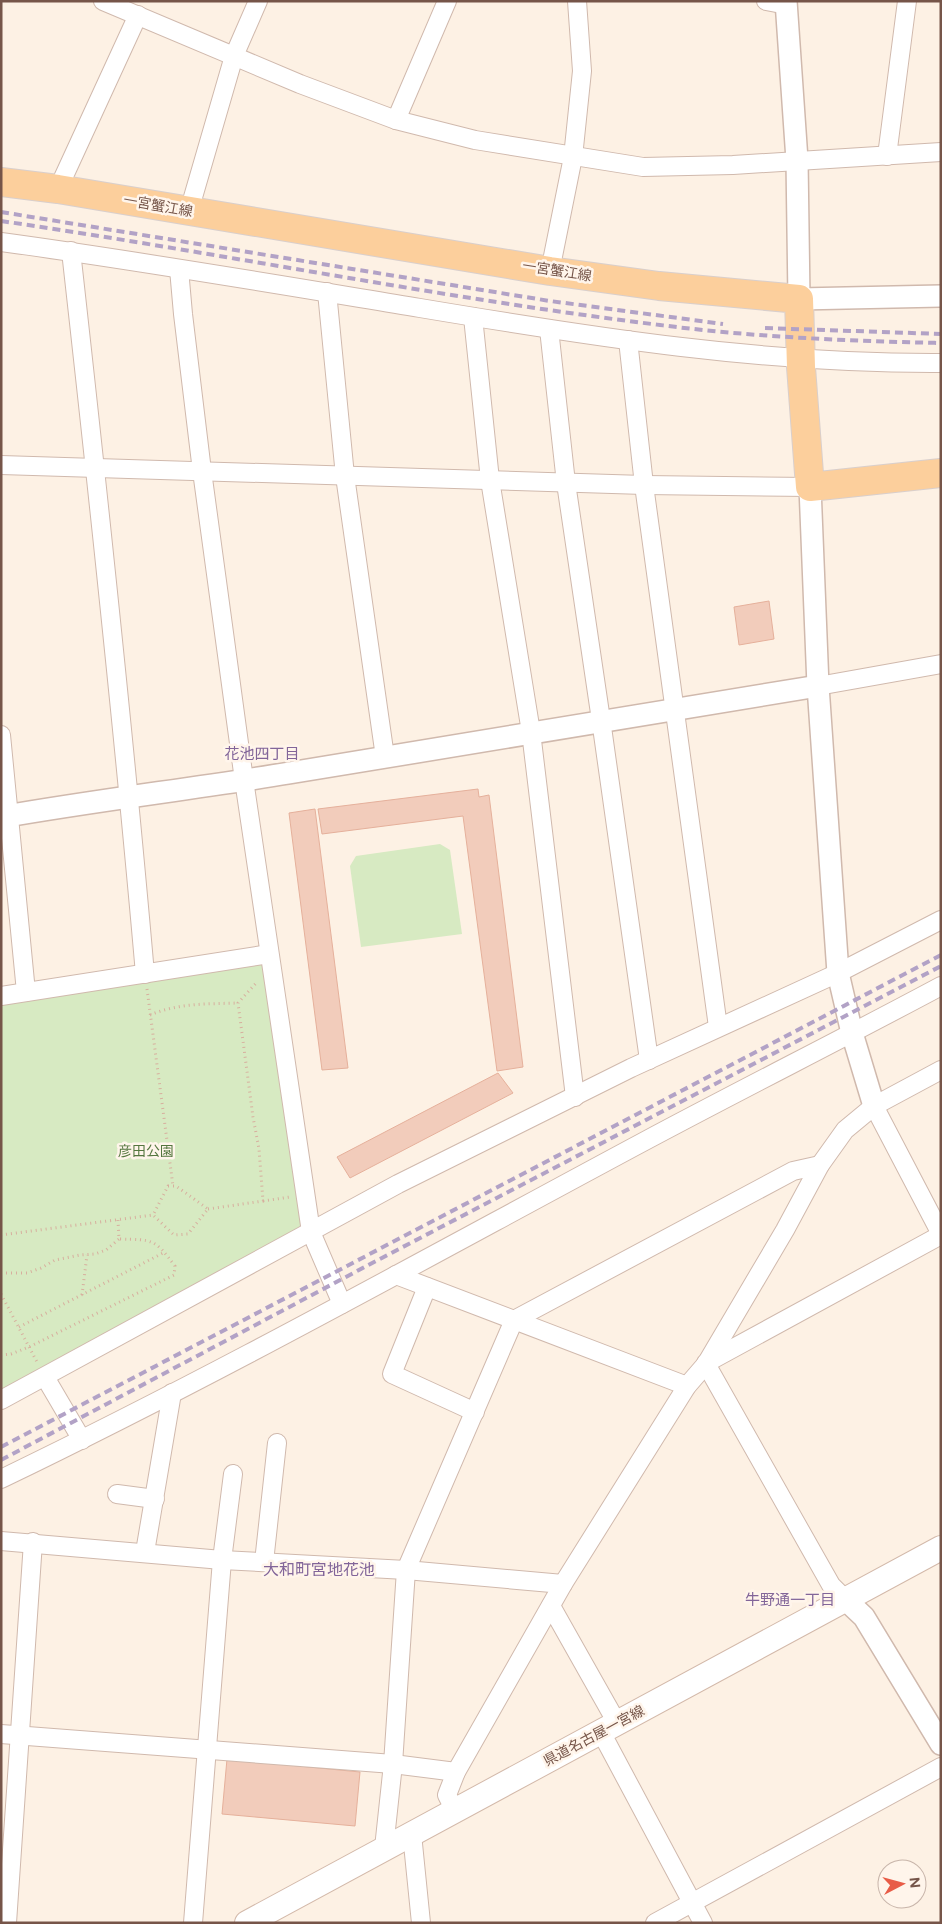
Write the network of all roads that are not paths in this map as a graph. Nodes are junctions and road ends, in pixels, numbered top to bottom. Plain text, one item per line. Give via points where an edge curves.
1 (103, 1) edge
2 (258, 1) edge
3 (447, 1) edge
4 (577, 1) edge
5 (766, 1) edge
6 (907, 1) edge
7 (787, 3) edge
8 (138, 16) junction
9 (234, 56) junction
10 (396, 120) junction
11 (941, 152) edge
12 (887, 156) junction
13 (572, 157) junction
14 (797, 160) junction
15 (1, 182) edge
16 (58, 189) junction
17 (189, 212) junction
18 (1, 242) edge
19 (71, 251) junction
20 (180, 269) junction
21 (550, 271) junction
22 (326, 292) junction
23 (941, 296) edge
24 (799, 299) junction
25 (473, 317) junction
26 (549, 329) junction
27 (628, 340) junction
28 (801, 358) junction
29 (941, 363) edge
30 (1, 465) edge
31 (96, 468) junction
32 (202, 471) junction
33 (941, 473) edge
34 (345, 476) junction
35 (490, 480) junction
36 (566, 483) junction
37 (644, 485) junction
38 (810, 488) junction
39 (941, 664) edge
40 (818, 686) junction
41 (675, 708) junction
42 (602, 720) junction
43 (531, 732) junction
44 (1, 735) edge
45 (385, 757) junction
46 (244, 780) junction
47 (130, 796) junction
48 (6, 816) edge
49 (941, 920) edge
50 (270, 961) junction
51 (838, 973) junction
52 (145, 974) junction
53 (941, 986) edge
54 (26, 992) junction
55 (1, 996) edge
56 (718, 1027) junction
57 (852, 1033) junction
58 (649, 1060) junction
59 (941, 1070) edge
60 (575, 1096) junction
61 (874, 1106) junction
62 (820, 1165) junction
63 (311, 1232) junction
64 (941, 1234) edge
65 (396, 1275) junction
66 (427, 1287) junction
67 (342, 1304) junction
68 (514, 1320) junction
69 (706, 1364) junction
70 (45, 1377) junction
71 (687, 1386) junction
72 (172, 1393) junction
73 (1, 1400) edge
74 (474, 1412) junction
75 (82, 1440) junction
76 (278, 1443) dead end
77 (233, 1474) dead end
78 (1, 1479) edge
79 (117, 1494) dead end
80 (155, 1499) junction
81 (1, 1541) edge
82 (33, 1542) junction
83 (941, 1548) edge
84 (145, 1552) junction
85 (222, 1560) junction
86 (264, 1562) junction
87 (406, 1570) junction
88 (563, 1584) junction
89 (846, 1600) junction
90 (551, 1606) junction
91 (609, 1728) junction
92 (1, 1734) edge
93 (21, 1735) junction
94 (941, 1744) edge
95 (207, 1749) junction
96 (393, 1764) junction
97 (941, 1767) edge
98 (456, 1772) junction
99 (455, 1811) junction
100 (412, 1834) junction
101 (384, 1848) junction
102 (693, 1903) junction
103 (665, 1920) edge
104 (7, 1923) edge
105 (193, 1923) edge
106 (247, 1923) edge
107 (420, 1923) edge
108 (703, 1923) edge

1 - 8 street
2 - 9 street
3 - 10 street
4 - 13 street via 582,71
5 - 7 street
6 - 12 street
7 - 14 street
8 - 9 street
8 - 16 street
9 - 10 street
9 - 17 street
10 - 13 street via 475,140
11 - 12 street
12 - 14 street
13 - 14 street via 643,167
13 - 21 street
14 - 24 street
15 - 16 main road, 一宮蟹江線
16 - 17 main road, 一宮蟹江線
17 - 21 main road, 一宮蟹江線
18 - 19 street
19 - 20 street
19 - 31 street
20 - 22 street
20 - 32 street
21 - 24 main road, 一宮蟹江線 via 659,286
22 - 25 street
22 - 34 street
23 - 24 street
24 - 28 main road
25 - 26 street
25 - 35 street
26 - 27 street
26 - 36 street
27 - 28 street
27 - 37 street
28 - 29 street
28 - 38 main road
30 - 31 street
31 - 32 street
31 - 47 street
32 - 34 street
32 - 46 street
33 - 38 main road
34 - 35 street
34 - 45 street
35 - 36 street
35 - 43 street
36 - 37 street
36 - 42 street
37 - 38 street
37 - 41 street
38 - 40 street
39 - 40 street
40 - 41 street
40 - 51 street
41 - 42 street
41 - 56 street
42 - 43 street
42 - 58 street
43 - 45 street
43 - 60 street
44 - 48 street
45 - 46 street
46 - 47 street
46 - 50 street
47 - 48 street
47 - 52 street
48 - 54 street
49 - 51 street
50 - 52 street
50 - 63 street
51 - 56 street
51 - 57 street
52 - 54 street
53 - 57 street
54 - 55 street
56 - 58 street
57 - 61 street
57 - 65 street
58 - 60 street
59 - 61 street
60 - 63 street via 398,1184
61 - 62 street via 845,1130
61 - 64 street
62 - 68 street via 794,1171
62 - 69 street
63 - 67 street
63 - 70 street
64 - 69 street
65 - 66 street
65 - 67 street
66 - 68 street
66 - 74 street via 392,1374
67 - 72 street
68 - 71 street
68 - 74 street
69 - 71 street
69 - 89 street via 831,1585
70 - 73 street
70 - 75 street
71 - 88 street
72 - 75 street
72 - 80 street
74 - 87 street
75 - 78 street
76 - 86 street
77 - 85 street
79 - 80 street
80 - 84 street
81 - 82 street
82 - 84 street
82 - 93 street
83 - 89 main road, 県道名古屋一宮線
84 - 85 street
85 - 86 street
85 - 95 street
86 - 87 street
87 - 88 street
87 - 96 street
88 - 90 street
89 - 91 main road, 県道名古屋一宮線
89 - 94 street via 864,1617
90 - 91 street
90 - 98 street
91 - 99 main road, 県道名古屋一宮線
91 - 102 street
92 - 93 street
93 - 95 street
93 - 104 street
95 - 96 street
95 - 105 street
96 - 98 street
96 - 101 street
97 - 102 street
98 - 99 street via 447,1795
99 - 100 main road, 県道名古屋一宮線
100 - 101 main road, 県道名古屋一宮線
100 - 107 street
101 - 106 main road, 県道名古屋一宮線
102 - 103 street
102 - 108 street

